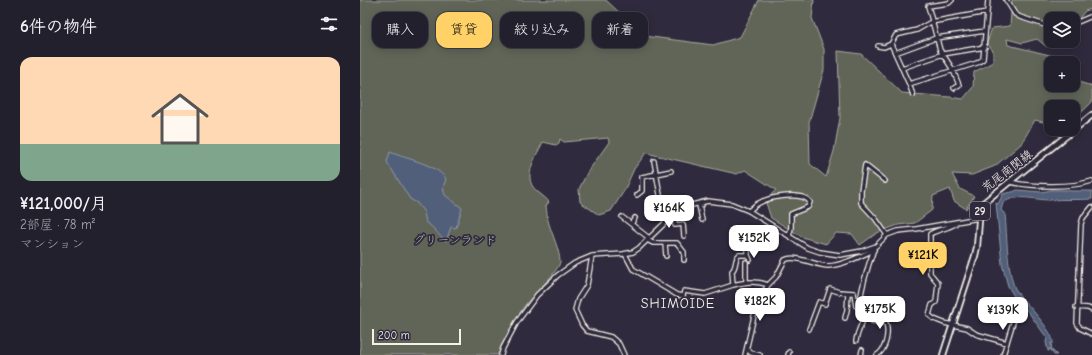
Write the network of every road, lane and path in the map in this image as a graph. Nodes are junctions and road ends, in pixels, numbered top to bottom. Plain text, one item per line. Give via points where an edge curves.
1 (952, 0) edge
2 (988, 0) edge
3 (1006, 0) edge
4 (987, 12) junction
5 (1092, 16) edge
6 (1080, 21) edge
7 (931, 22) junction
8 (1044, 25) edge
9 (985, 30) junction
10 (936, 38) junction
11 (892, 44) junction
12 (878, 46) dead end
13 (984, 47) junction
14 (895, 53) junction
15 (943, 54) junction
16 (902, 68) junction
17 (953, 70) junction
18 (909, 84) junction
19 (954, 88) dead end
20 (914, 95) dead end
21 (1092, 115) edge
22 (654, 161) dead end
23 (670, 171) dead end
24 (656, 174) junction
25 (885, 181) dead end
26 (1092, 181) edge
27 (1010, 182) junction
28 (637, 195) dead end
29 (719, 202) junction
30 (1092, 207) edge
31 (749, 211) junction
32 (674, 215) junction
33 (622, 217) dead end
34 (635, 218) dead end
35 (670, 218) junction
36 (979, 218) junction
37 (702, 220) dead end
38 (957, 222) junction
39 (631, 224) junction
40 (770, 225) junction
41 (887, 235) junction
42 (684, 236) dead end
43 (789, 236) junction
44 (648, 239) junction
45 (665, 243) junction
46 (875, 248) junction
47 (625, 254) junction
48 (748, 255) junction
49 (592, 256) junction
50 (666, 256) dead end
51 (684, 260) dead end
52 (746, 282) junction
53 (733, 285) junction
54 (768, 285) junction
55 (848, 293) junction
56 (859, 306) junction
57 (1007, 306) dead end
58 (1076, 306) junction
59 (1092, 310) edge
60 (865, 315) junction
61 (845, 318) dead end
62 (952, 325) junction
63 (809, 329) dead end
64 (1092, 334) edge
65 (856, 341) dead end
66 (1007, 343) junction
67 (747, 349) junction
68 (862, 350) dead end
69 (501, 355) edge
70 (624, 355) edge
71 (745, 355) edge
72 (760, 355) edge
73 (861, 355) edge
74 (876, 355) edge
75 (943, 355) edge
76 (1003, 355) edge

1 - 7 street via 949,3 928,6
2 - 4 street
3 - 8 street via 1015,14
4 - 7 street
4 - 9 street
5 - 6 street
7 - 10 street
7 - 11 street via 917,30 896,35
9 - 10 street
9 - 13 street
10 - 14 street
10 - 15 street
11 - 12 street
11 - 14 street
13 - 15 street
13 - 17 street via 983,59
14 - 16 street
15 - 16 street
15 - 17 street
16 - 18 street
17 - 18 street
17 - 19 street via 959,85
18 - 20 street
21 - 27 main road, 荒尾南関線 / 29
22 - 24 street
23 - 24 street
24 - 28 street via 642,176 642,191
24 - 35 street via 662,206
25 - 41 street via 865,165 861,203
26 - 27 street via 1054,186
27 - 36 main road, 荒尾南関線 / 29 via 985,201 980,208
29 - 31 street
29 - 32 street via 708,201 692,205
29 - 37 street via 699,205
30 - 58 street via 1080,224
31 - 40 street
31 - 43 street via 757,203 775,197 801,197 808,200 808,207 791,214
32 - 35 street
32 - 42 street via 675,225 682,224
33 - 39 street
34 - 39 street
35 - 44 street
36 - 38 street
36 - 62 main road, 荒尾南関線 / 29 via 975,256
38 - 41 street
38 - 62 street via 930,234 930,273 938,283 938,295 929,315
39 - 44 street
40 - 43 street
40 - 48 street via 769,228 774,234 772,246 750,244
41 - 46 street
43 - 46 street via 808,248 840,255
44 - 45 street via 653,244
44 - 47 street via 633,252
45 - 50 street
45 - 51 street via 680,244
46 - 54 street via 855,258 826,266 788,258
46 - 56 street
47 - 49 street
47 - 53 street via 633,269 677,295 683,296 684,291 705,294
48 - 52 street
48 - 53 street via 736,257 732,271
49 - 69 street via 566,269 537,295 517,322
49 - 70 street via 587,285 578,299 575,310 587,331 611,337 619,344
52 - 53 street
52 - 54 street via 761,282
54 - 67 street via 754,316
55 - 56 street via 854,293 856,306
55 - 61 street
55 - 63 street via 830,289 825,304 819,302
56 - 60 street
57 - 66 street via 1014,319
58 - 59 street
58 - 64 street via 1078,325
60 - 65 street
60 - 74 street via 872,321 886,323 888,330 880,353
62 - 66 street
62 - 75 main road, 荒尾南関線 / 29
66 - 76 street
67 - 71 street
67 - 72 street
68 - 73 street

